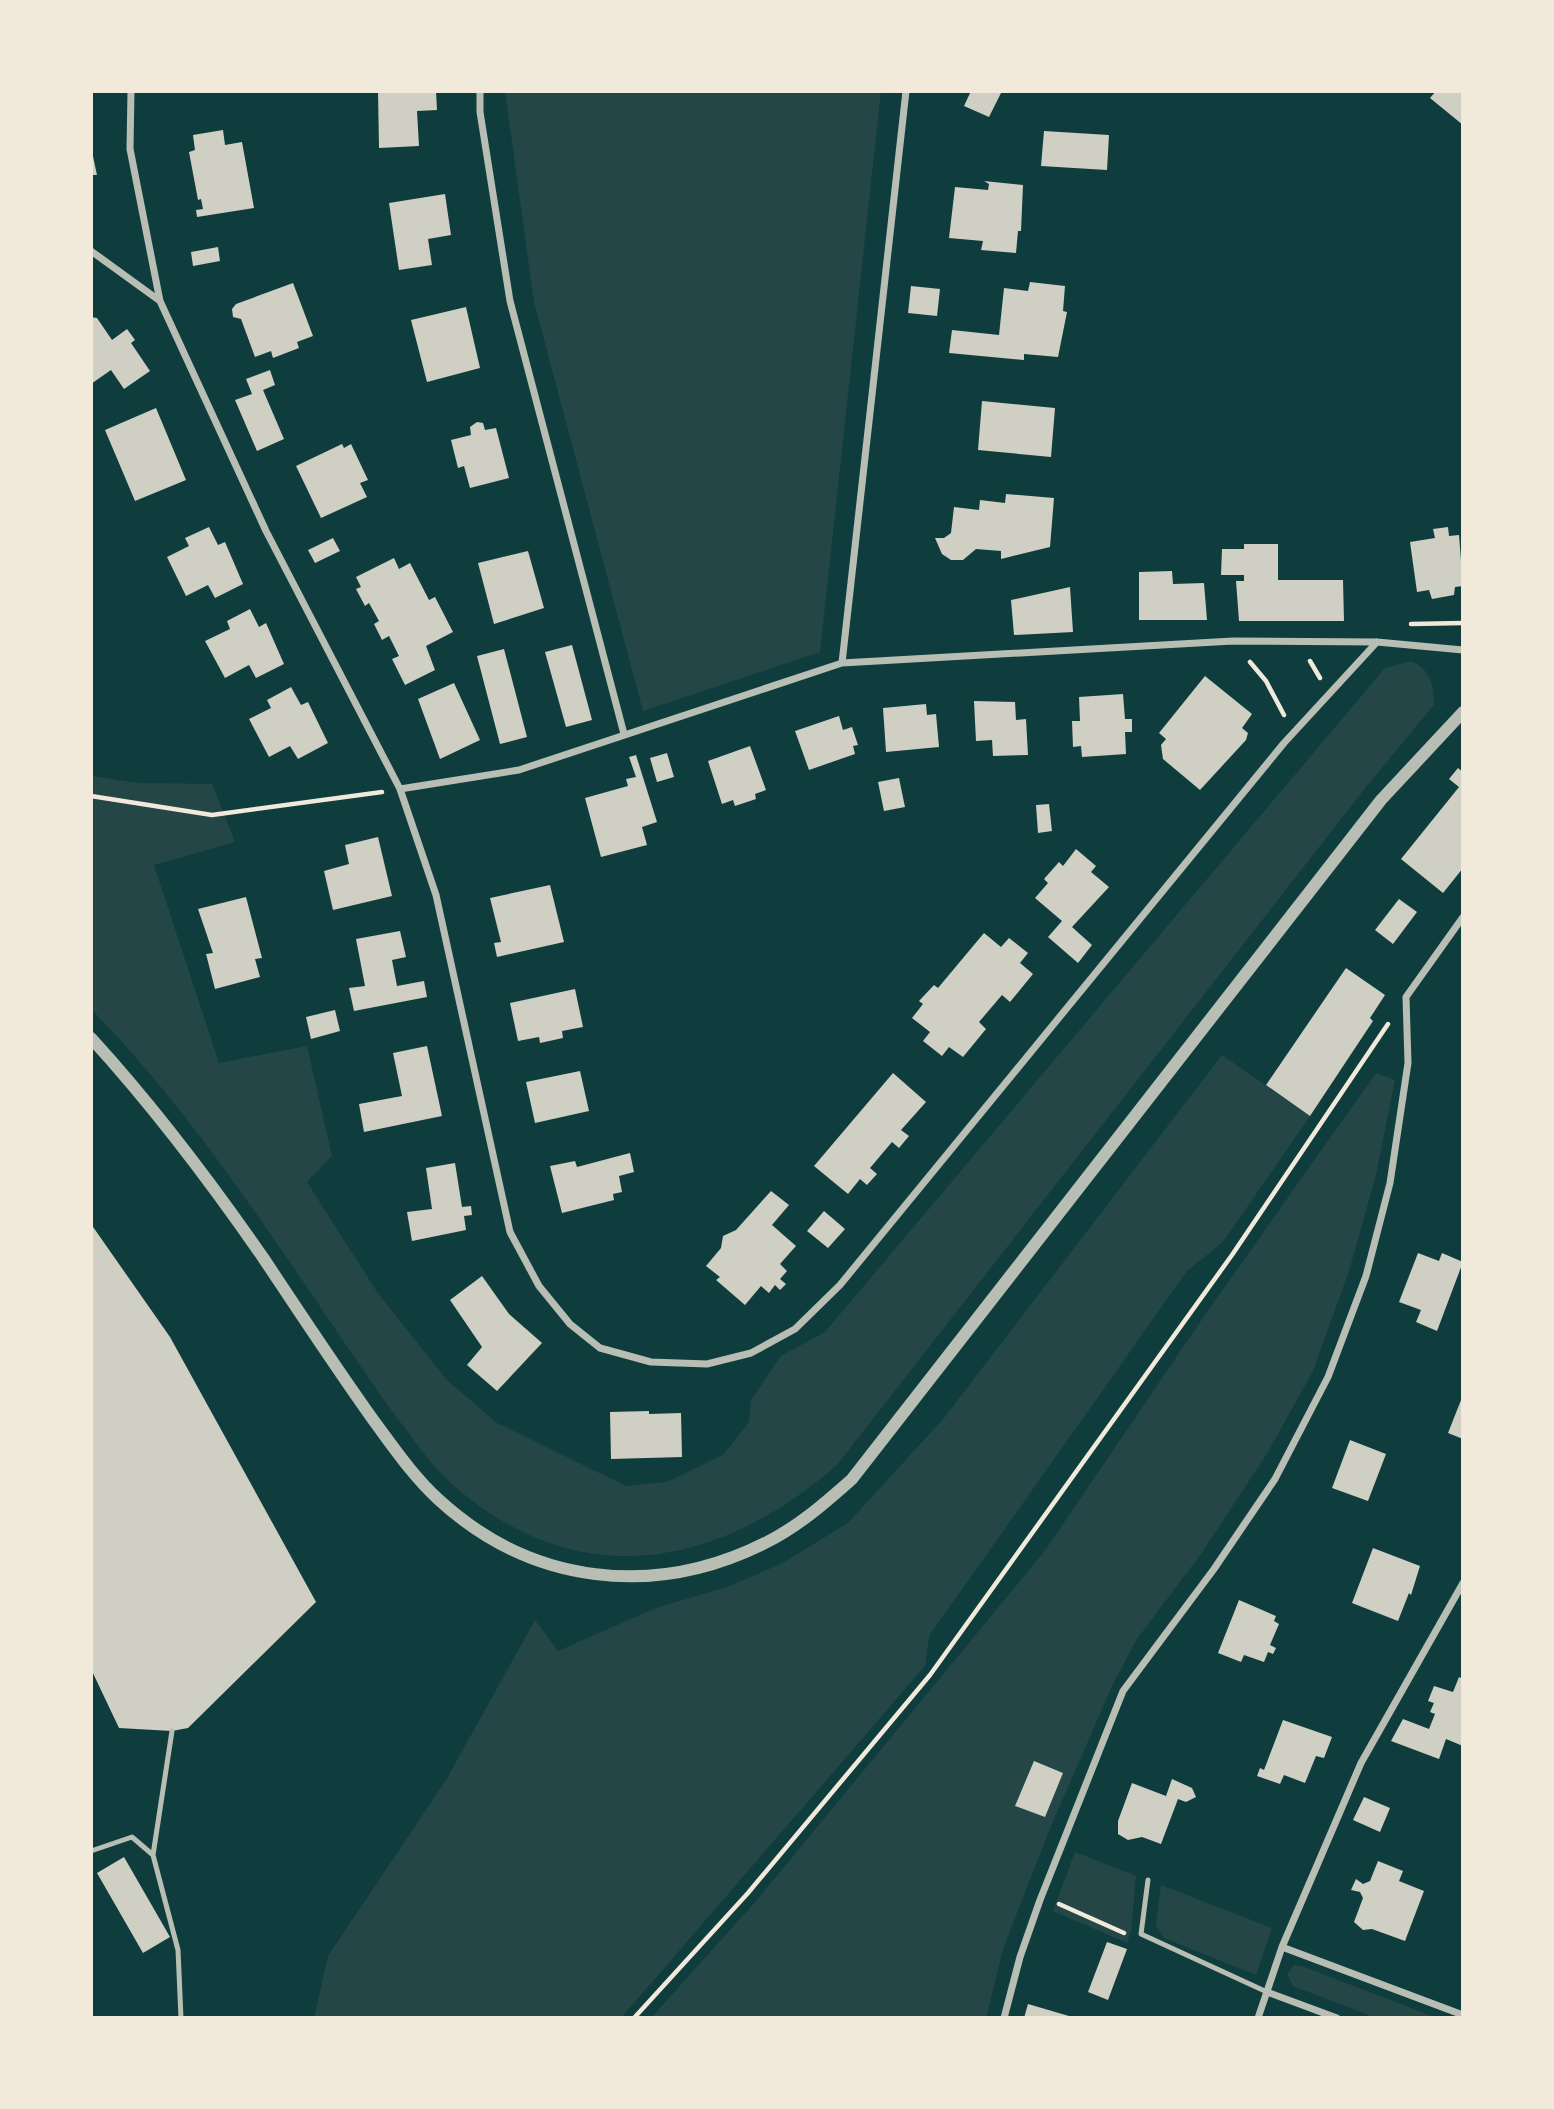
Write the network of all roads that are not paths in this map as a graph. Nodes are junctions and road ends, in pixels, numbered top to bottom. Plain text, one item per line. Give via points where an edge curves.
1 (131, 91) edge
2 (480, 91) edge
3 (906, 91) edge
4 (91, 251) edge
5 (160, 301) junction
6 (1377, 642) junction
7 (1463, 650) edge
8 (842, 663) junction
9 (1463, 712) edge
10 (624, 734) junction
11 (400, 789) junction
12 (1463, 917) edge
13 (91, 1038) edge
14 (1463, 1583) edge
15 (172, 1731) dead end
16 (91, 1851) edge
17 (153, 1855) junction
18 (1148, 1880) dead end
19 (1282, 1947) junction
20 (1266, 1992) junction
21 (1463, 2015) edge
22 (181, 2018) edge
23 (1004, 2018) edge
24 (1258, 2018) edge
25 (1337, 2018) edge

1 - 5 street via 130,149
2 - 10 street via 510,301
3 - 8 street
4 - 5 street
5 - 11 street via 266,531
6 - 7 street
6 - 8 street via 1233,640
6 - 11 street via 1284,743 841,1284 795,1329 751,1353 707,1364 651,1362 600,1348 570,1324 538,1286 510,1232 436,895
8 - 10 street
9 - 13 street via 1381,800 852,1479 768,1542 711,1564 621,1577 566,1571 481,1531 439,1500 362,1404 189,1154
10 - 11 street via 519,770
12 - 23 street via 1406,997 1408,1063 1390,1183 1366,1276 1328,1377 1275,1479 1123,1691 1042,1896
14 - 19 street via 1361,1763
15 - 17 lane
16 - 17 lane via 132,1837
17 - 22 lane via 178,1950
18 - 20 lane via 1141,1934
19 - 20 street
19 - 21 street
20 - 24 street
20 - 25 street

